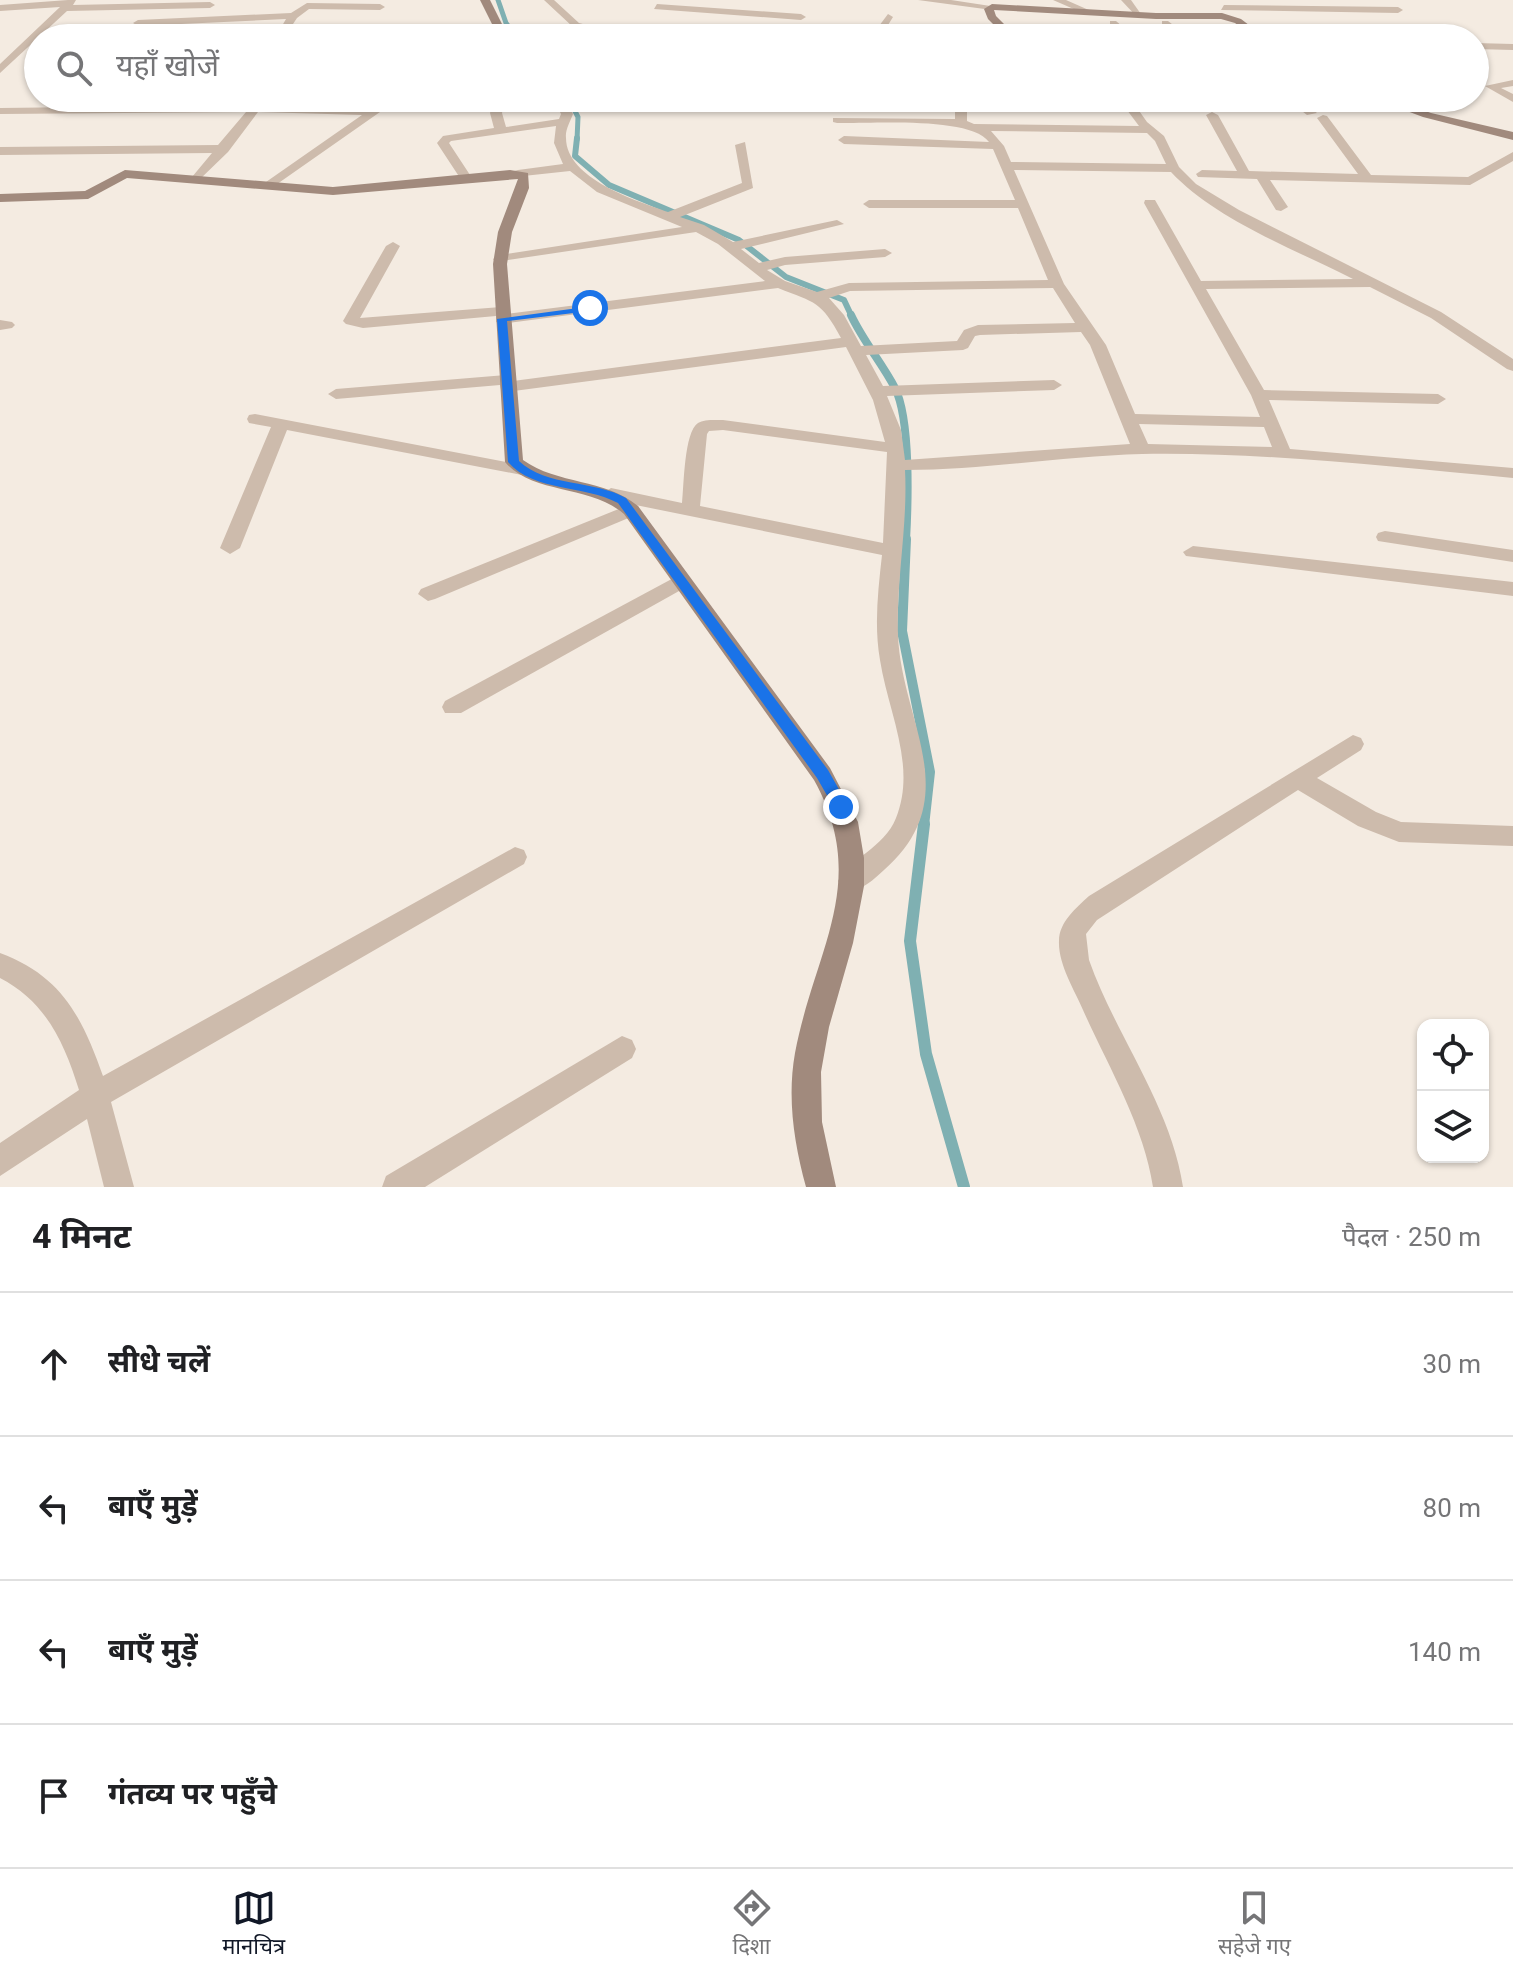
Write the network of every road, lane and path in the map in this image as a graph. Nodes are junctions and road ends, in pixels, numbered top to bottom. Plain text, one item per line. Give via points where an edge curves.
1 (485, 0) edge
2 (923, 0) edge
3 (1058, 0) edge
4 (1126, 0) edge
5 (1216, 0) edge
6 (554, 1) edge
7 (150, 3) edge
8 (213, 3) edge
9 (69, 4) edge
10 (660, 4) edge
11 (993, 5) edge
12 (380, 7) dead end
13 (0, 8) edge
14 (1224, 8) junction
15 (1398, 10) dead end
16 (1086, 11) junction
17 (1140, 15) junction
18 (293, 16) junction
19 (801, 17) dead end
20 (888, 17) dead end
21 (1238, 21) junction
22 (197, 22) junction
23 (48, 24) edge
24 (137, 24) edge
25 (172, 24) edge
26 (288, 24) edge
27 (494, 24) edge
28 (577, 24) edge
29 (647, 24) edge
30 (884, 24) edge
31 (998, 24) edge
32 (1242, 24) edge
33 (1489, 46) edge
34 (24, 47) edge
35 (1513, 47) edge
36 (0, 70) edge
37 (1513, 83) edge
38 (1513, 99) edge
39 (24, 110) edge
40 (0, 111) edge
41 (251, 112) edge
42 (375, 112) edge
43 (496, 112) edge
44 (565, 112) edge
45 (964, 112) edge
46 (1135, 112) edge
47 (1311, 112) edge
48 (1418, 112) edge
49 (1212, 115) dead end
50 (837, 120) dead end
51 (564, 122) junction
52 (966, 125) junction
53 (1150, 130) junction
54 (501, 131) junction
55 (1513, 136) edge
56 (844, 140) dead end
57 (741, 145) dead end
58 (998, 146) junction
59 (224, 149) junction
60 (0, 151) edge
61 (1513, 156) edge
62 (1008, 166) junction
63 (571, 167) junction
64 (1174, 168) junction
65 (518, 174) junction
66 (1202, 174) dead end
67 (1245, 175) junction
68 (1261, 176) junction
69 (198, 177) junction
70 (466, 178) junction
71 (1368, 179) junction
72 (270, 185) junction
73 (0, 198) edge
74 (1150, 203) dead end
75 (869, 204) dead end
76 (1024, 204) junction
77 (1281, 207) dead end
78 (676, 213) junction
79 (837, 224) dead end
80 (699, 228) junction
81 (393, 246) dead end
82 (741, 246) junction
83 (885, 253) dead end
84 (500, 259) junction
85 (765, 265) junction
86 (780, 283) junction
87 (1373, 283) junction
88 (1057, 284) junction
89 (1196, 285) junction
90 (823, 294) junction
91 (501, 315) junction
92 (1087, 327) junction
93 (860, 348) junction
94 (1513, 366) edge
95 (506, 383) junction
96 (1054, 385) dead end
97 (889, 391) junction
98 (336, 394) dead end
99 (1259, 395) junction
100 (1438, 399) dead end
101 (255, 419) dead end
102 (1128, 419) junction
103 (1269, 422) junction
104 (281, 424) junction
105 (1141, 449) junction
106 (1283, 453) junction
107 (896, 459) junction
108 (522, 470) junction
109 (1513, 473) edge
110 (611, 494) junction
111 (631, 510) junction
112 (690, 510) junction
113 (1385, 537) dead end
114 (230, 548) dead end
115 (891, 551) junction
116 (1193, 552) dead end
117 (1512, 558) edge
118 (681, 581) junction
119 (1513, 589) edge
120 (428, 594) dead end
121 (453, 707) dead end
122 (1353, 744) dead end
123 (1298, 779) junction
124 (1513, 836) edge
125 (515, 857) dead end
126 (851, 881) junction
127 (0, 965) edge
128 (622, 1049) dead end
129 (95, 1096) junction
130 (0, 1161) edge
131 (119, 1187) edge
132 (397, 1187) edge
133 (821, 1187) edge
134 (1168, 1187) edge

1 - 27 street
2 - 11 street
3 - 16 street
4 - 17 street
5 - 14 street
6 - 28 street
7 - 8 street
7 - 9 street
7 - 24 street
8 - 22 street
9 - 13 street
9 - 23 street
10 - 19 street
10 - 29 street
11 - 16 street
11 - 31 street via 991,17
12 - 18 street via 307,6
14 - 15 street
14 - 21 street
16 - 17 street
17 - 21 street via 1206,15
18 - 22 street
18 - 26 street
20 - 30 street
21 - 32 street
22 - 25 street
33 - 35 street
34 - 36 street
37 - 38 street via 1490,86
39 - 40 street
41 - 59 street
42 - 72 street
43 - 54 street
44 - 51 street
45 - 52 street
46 - 53 street
47 - 71 street
48 - 55 street
49 - 67 street
50 - 52 street
51 - 54 street
51 - 63 street via 560,146
52 - 53 street
52 - 58 street via 989,134
53 - 64 street
54 - 70 street via 444,141
56 - 58 street
57 - 78 street via 749,185
58 - 62 street
59 - 60 street
59 - 69 street
61 - 71 street via 1470,181
62 - 64 street
62 - 76 street
63 - 65 street
63 - 78 street via 602,190
64 - 87 street via 1222,206
65 - 70 street
65 - 84 street via 525,180
66 - 67 street
67 - 68 street
68 - 71 street
68 - 77 street
69 - 72 street
69 - 73 street via 125,174 88,195
70 - 72 street via 333,191
74 - 89 street
75 - 76 street
76 - 88 street
78 - 80 street
79 - 82 street
80 - 82 street
80 - 84 street
81 - 91 street via 351,321
82 - 85 street
83 - 85 street
84 - 91 street
85 - 86 street
86 - 90 street
86 - 91 street
87 - 89 street
87 - 94 street via 1468,334
88 - 90 street via 849,287
88 - 92 street
89 - 99 street
90 - 93 street
91 - 95 street
92 - 93 street via 978,330 969,333 963,345
92 - 102 street
93 - 95 street
93 - 97 street
95 - 98 street
95 - 108 street via 511,454
96 - 97 street
97 - 107 street
99 - 100 street
99 - 103 street
101 - 104 street
102 - 103 street
102 - 105 street
103 - 106 street
104 - 108 street
104 - 114 street
105 - 106 street
105 - 107 street via 920,465
106 - 109 street
107 - 112 street via 723,425 704,426 698,434
107 - 115 street
108 - 110 street
110 - 111 street
110 - 112 street
111 - 118 street
111 - 120 street
112 - 115 street
113 - 117 street
115 - 126 street via 889,645 914,761 914,800 895,844
116 - 119 street
118 - 121 street
118 - 126 street via 835,796 848,828
122 - 123 street
123 - 124 street via 1399,832
123 - 134 street via 1098,904 1071,932 1076,962 1154,1135
125 - 129 street
126 - 133 street via 809,1053 810,1151
127 - 129 street via 46,993 59,1011
128 - 132 street
129 - 130 street
129 - 131 street

